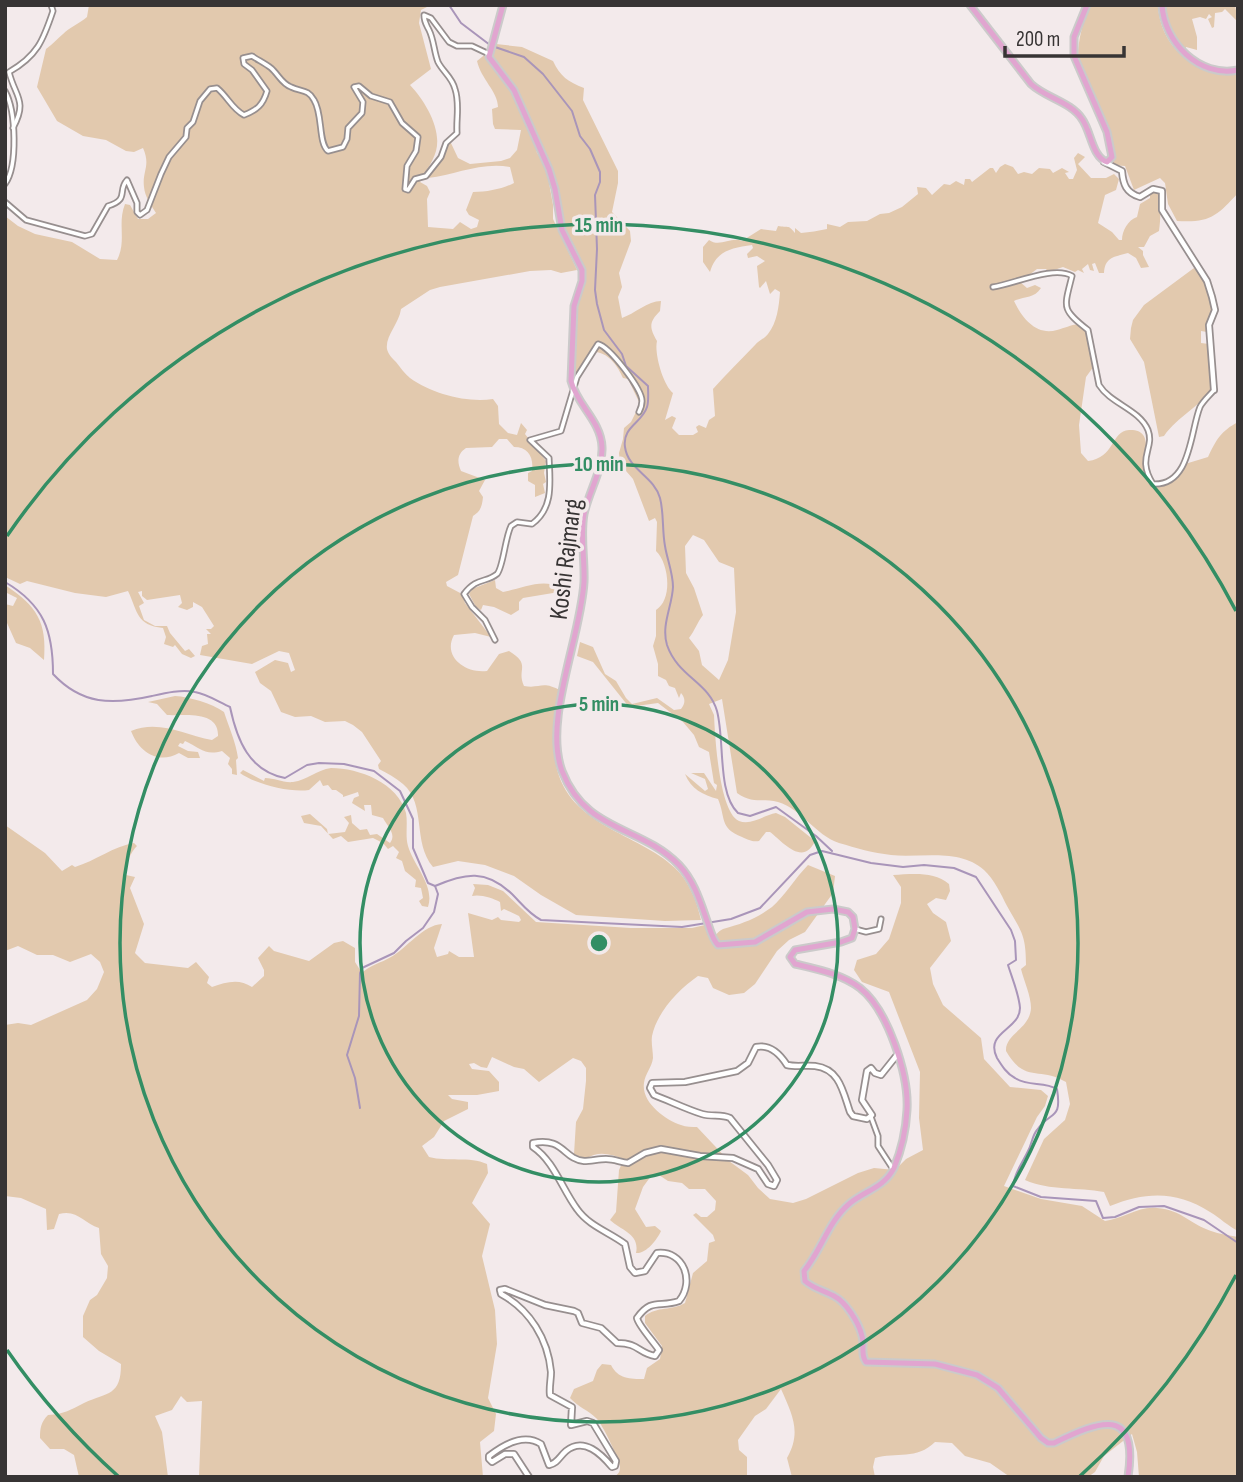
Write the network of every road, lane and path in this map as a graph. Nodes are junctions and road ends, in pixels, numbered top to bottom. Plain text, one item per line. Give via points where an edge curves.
1 (51, 5) edge
2 (503, 5) edge
3 (970, 5) edge
4 (1087, 5) edge
5 (1162, 5) edge
6 (490, 52) junction
7 (1238, 70) edge
8 (5, 91) edge
9 (13, 128) junction
10 (1103, 162) junction
11 (5, 184) edge
12 (5, 202) edge
13 (993, 287) dead end
14 (1214, 390) joint
15 (573, 391) junction
16 (639, 412) dead end
17 (495, 640) dead end
18 (881, 919) dead end
19 (855, 929) junction
20 (897, 1055) junction
21 (871, 1117) junction
22 (893, 1169) junction
23 (529, 1477) edge
24 (1128, 1477) edge

1 - 9 street via 53,11 37,50 9,72 19,99
2 - 6 main road
3 - 10 main road via 1038,91 1076,111
4 - 10 main road via 1074,37 1073,56 1107,132 1112,157
5 - 7 main road via 1166,29 1188,57 1211,68
6 - 12 street via 449,42 424,15 439,65 456,90 457,133 426,176 415,179 408,190 407,166 418,137 402,123 390,102 354,87 363,102 362,113 348,128 343,147 328,151 321,141 320,112 313,97 291,88 252,56 243,58 244,64 267,91 264,101 244,115 225,94 210,89 200,101 186,137 169,158 147,210 140,215 127,180 122,198 107,206 92,234 85,236 26,220
6 - 15 main road via 492,63 514,90 549,169 562,230 582,270 574,306
8 - 9 street
9 - 11 street via 10,177
10 - 14 street via 1122,171 1123,184 1131,194 1140,197 1153,189 1162,191 1162,210 1207,281 1215,310 1209,325
13 - 14 street via 1055,272 1072,276 1065,305 1071,317 1088,330 1099,385 1138,416 1148,430 1144,459 1153,484 1178,474 1201,406
15 - 16 street via 588,358 598,344 605,346 635,384 643,404
15 - 17 street via 561,431 530,440 549,458 545,510 532,524 511,526 500,570 474,583 464,594
15 - 19 main road, Koshi Rajmarg via 594,421 602,450 584,513 581,612 557,740 570,787 601,820 676,862 690,878 715,942 721,946 768,937 807,912 848,912
18 - 19 street via 879,929
19 - 20 main road via 846,941 795,950 791,961 860,988 886,1020
20 - 21 street via 881,1074 871,1068 866,1071 862,1100
20 - 22 main road via 907,1110
21 - 22 street via 878,1146
21 - 23 street via 850,1112 832,1071 787,1065 778,1053 762,1046 756,1047 748,1063 737,1071 685,1083 656,1082 650,1088 654,1095 699,1114 730,1118 768,1166 776,1180 774,1186 758,1170 733,1158 661,1149 628,1163 583,1161 551,1142 533,1143 578,1211 625,1244 631,1270 645,1271 657,1253 668,1253 680,1260 686,1280 679,1301 653,1303 637,1318 659,1350 655,1356 631,1343 617,1343 601,1328 582,1323 574,1311 500,1290 543,1338 551,1370 550,1395 572,1407 571,1425 593,1423 616,1461 612,1468 600,1452 582,1446 566,1451 549,1465 541,1444 534,1440 512,1442 489,1456 492,1462 514,1454
22 - 24 main road via 884,1182 849,1204 835,1220 803,1274 814,1289 846,1306 863,1336 864,1361 935,1364 977,1375 998,1388 1048,1443 1093,1425 1114,1426 1131,1447

